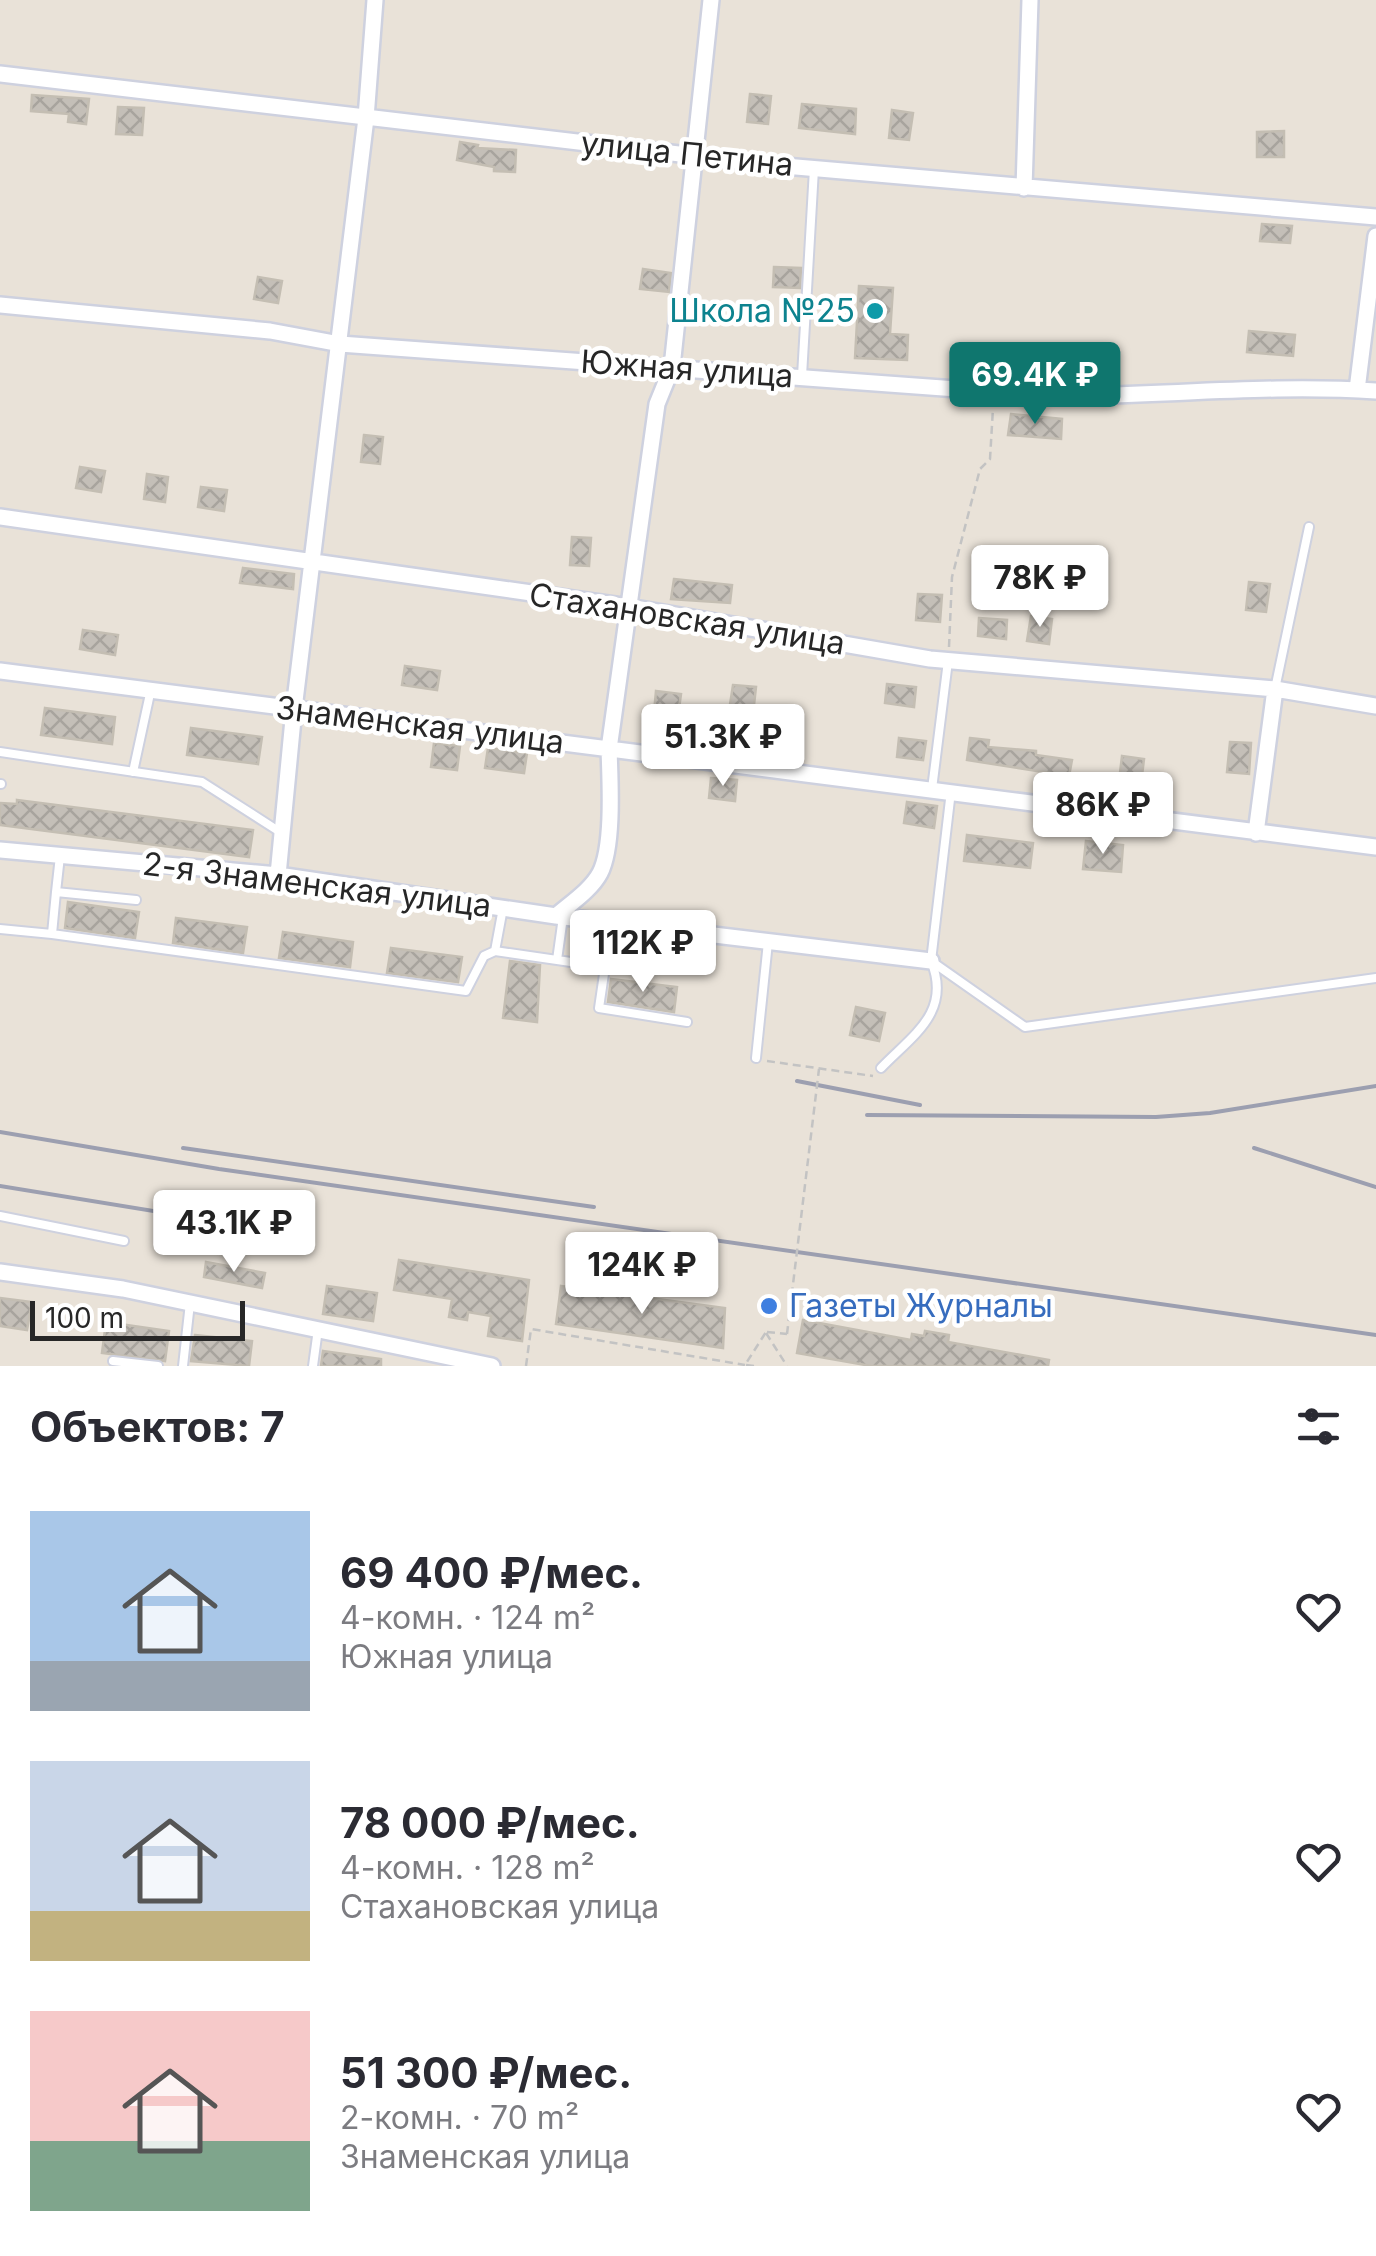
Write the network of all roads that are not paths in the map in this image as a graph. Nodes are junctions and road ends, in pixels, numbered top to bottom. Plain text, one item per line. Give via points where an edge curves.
1 (375, 0) edge
2 (711, 0) edge
3 (1030, 0) edge
4 (0, 74) edge
5 (366, 118) junction
6 (695, 156) junction
7 (814, 169) junction
8 (1024, 188) junction
9 (1376, 217) edge
10 (1376, 236) edge
11 (0, 305) edge
12 (340, 344) junction
13 (672, 368) junction
14 (802, 376) junction
15 (1356, 390) junction
16 (1376, 392) edge
17 (0, 517) edge
18 (1308, 528) dead end
19 (314, 562) junction
20 (630, 607) junction
21 (948, 661) junction
22 (0, 671) edge
23 (150, 689) junction
24 (1275, 689) junction
25 (1376, 706) edge
26 (294, 709) junction
27 (609, 749) junction
28 (0, 752) edge
29 (133, 772) junction
30 (932, 789) junction
31 (952, 792) junction
32 (1256, 833) junction
33 (284, 834) junction
34 (1376, 848) edge
35 (0, 850) edge
36 (60, 856) junction
37 (278, 876) junction
38 (56, 892) junction
39 (136, 900) dead end
40 (503, 908) junction
41 (560, 917) junction
42 (0, 928) edge
43 (52, 934) junction
44 (768, 942) junction
45 (495, 951) junction
46 (557, 960) junction
47 (931, 962) junction
48 (1376, 978) edge
49 (688, 1022) dead end
50 (756, 1058) dead end
51 (881, 1068) dead end
52 (0, 1216) edge
53 (124, 1241) dead end
54 (0, 1272) edge
55 (190, 1303) junction
56 (318, 1330) junction
57 (113, 1361) dead end
58 (158, 1366) edge
59 (183, 1366) edge
60 (313, 1366) edge
61 (492, 1366) edge

1 - 5 street
2 - 6 street
3 - 8 street
4 - 5 street, улица Петина
5 - 6 street, улица Петина
5 - 12 street
6 - 7 street, улица Петина
6 - 13 street
7 - 8 street, улица Петина
7 - 14 lane
8 - 9 street, улица Петина
10 - 15 street
11 - 12 street, Южная улица
12 - 13 street, Южная улица
12 - 19 street
13 - 14 street, Южная улица
13 - 20 street via 657,404
14 - 15 street, Южная улица via 1054,396
15 - 16 street, Южная улица
17 - 19 street, Стахановская улица
18 - 24 lane
19 - 20 street, Стахановская улица
19 - 26 street
20 - 21 street, Стахановская улица
20 - 27 street
21 - 24 street, Стахановская улица
21 - 30 lane
22 - 23 street, Знаменская улица
23 - 26 street, Знаменская улица
23 - 29 lane
24 - 25 street, Стахановская улица
24 - 32 street
26 - 27 street, Знаменская улица
26 - 33 street
27 - 30 street, Знаменская улица
27 - 41 street via 602,870
28 - 29 lane
29 - 33 lane via 202,782
30 - 31 street, Знаменская улица
31 - 32 street, Знаменская улица
31 - 47 lane
32 - 34 street, Знаменская улица
33 - 37 street
35 - 36 street, 2-я Знаменская улица
36 - 37 street, 2-я Знаменская улица
36 - 38 lane
37 - 40 street, 2-я Знаменская улица
38 - 39 lane
38 - 43 lane
40 - 41 street, 2-я Знаменская улица
40 - 45 lane
41 - 44 street, 2-я Знаменская улица
41 - 46 lane
42 - 43 lane
43 - 45 lane via 466,991 484,956
44 - 47 street, 2-я Знаменская улица
44 - 50 lane
45 - 46 lane
46 - 49 lane via 605,967 599,1008
47 - 48 lane via 1025,1027
47 - 51 lane via 940,982 933,1014
52 - 53 lane
54 - 55 street
55 - 56 street
55 - 59 lane
56 - 60 lane
56 - 61 street
57 - 58 lane

